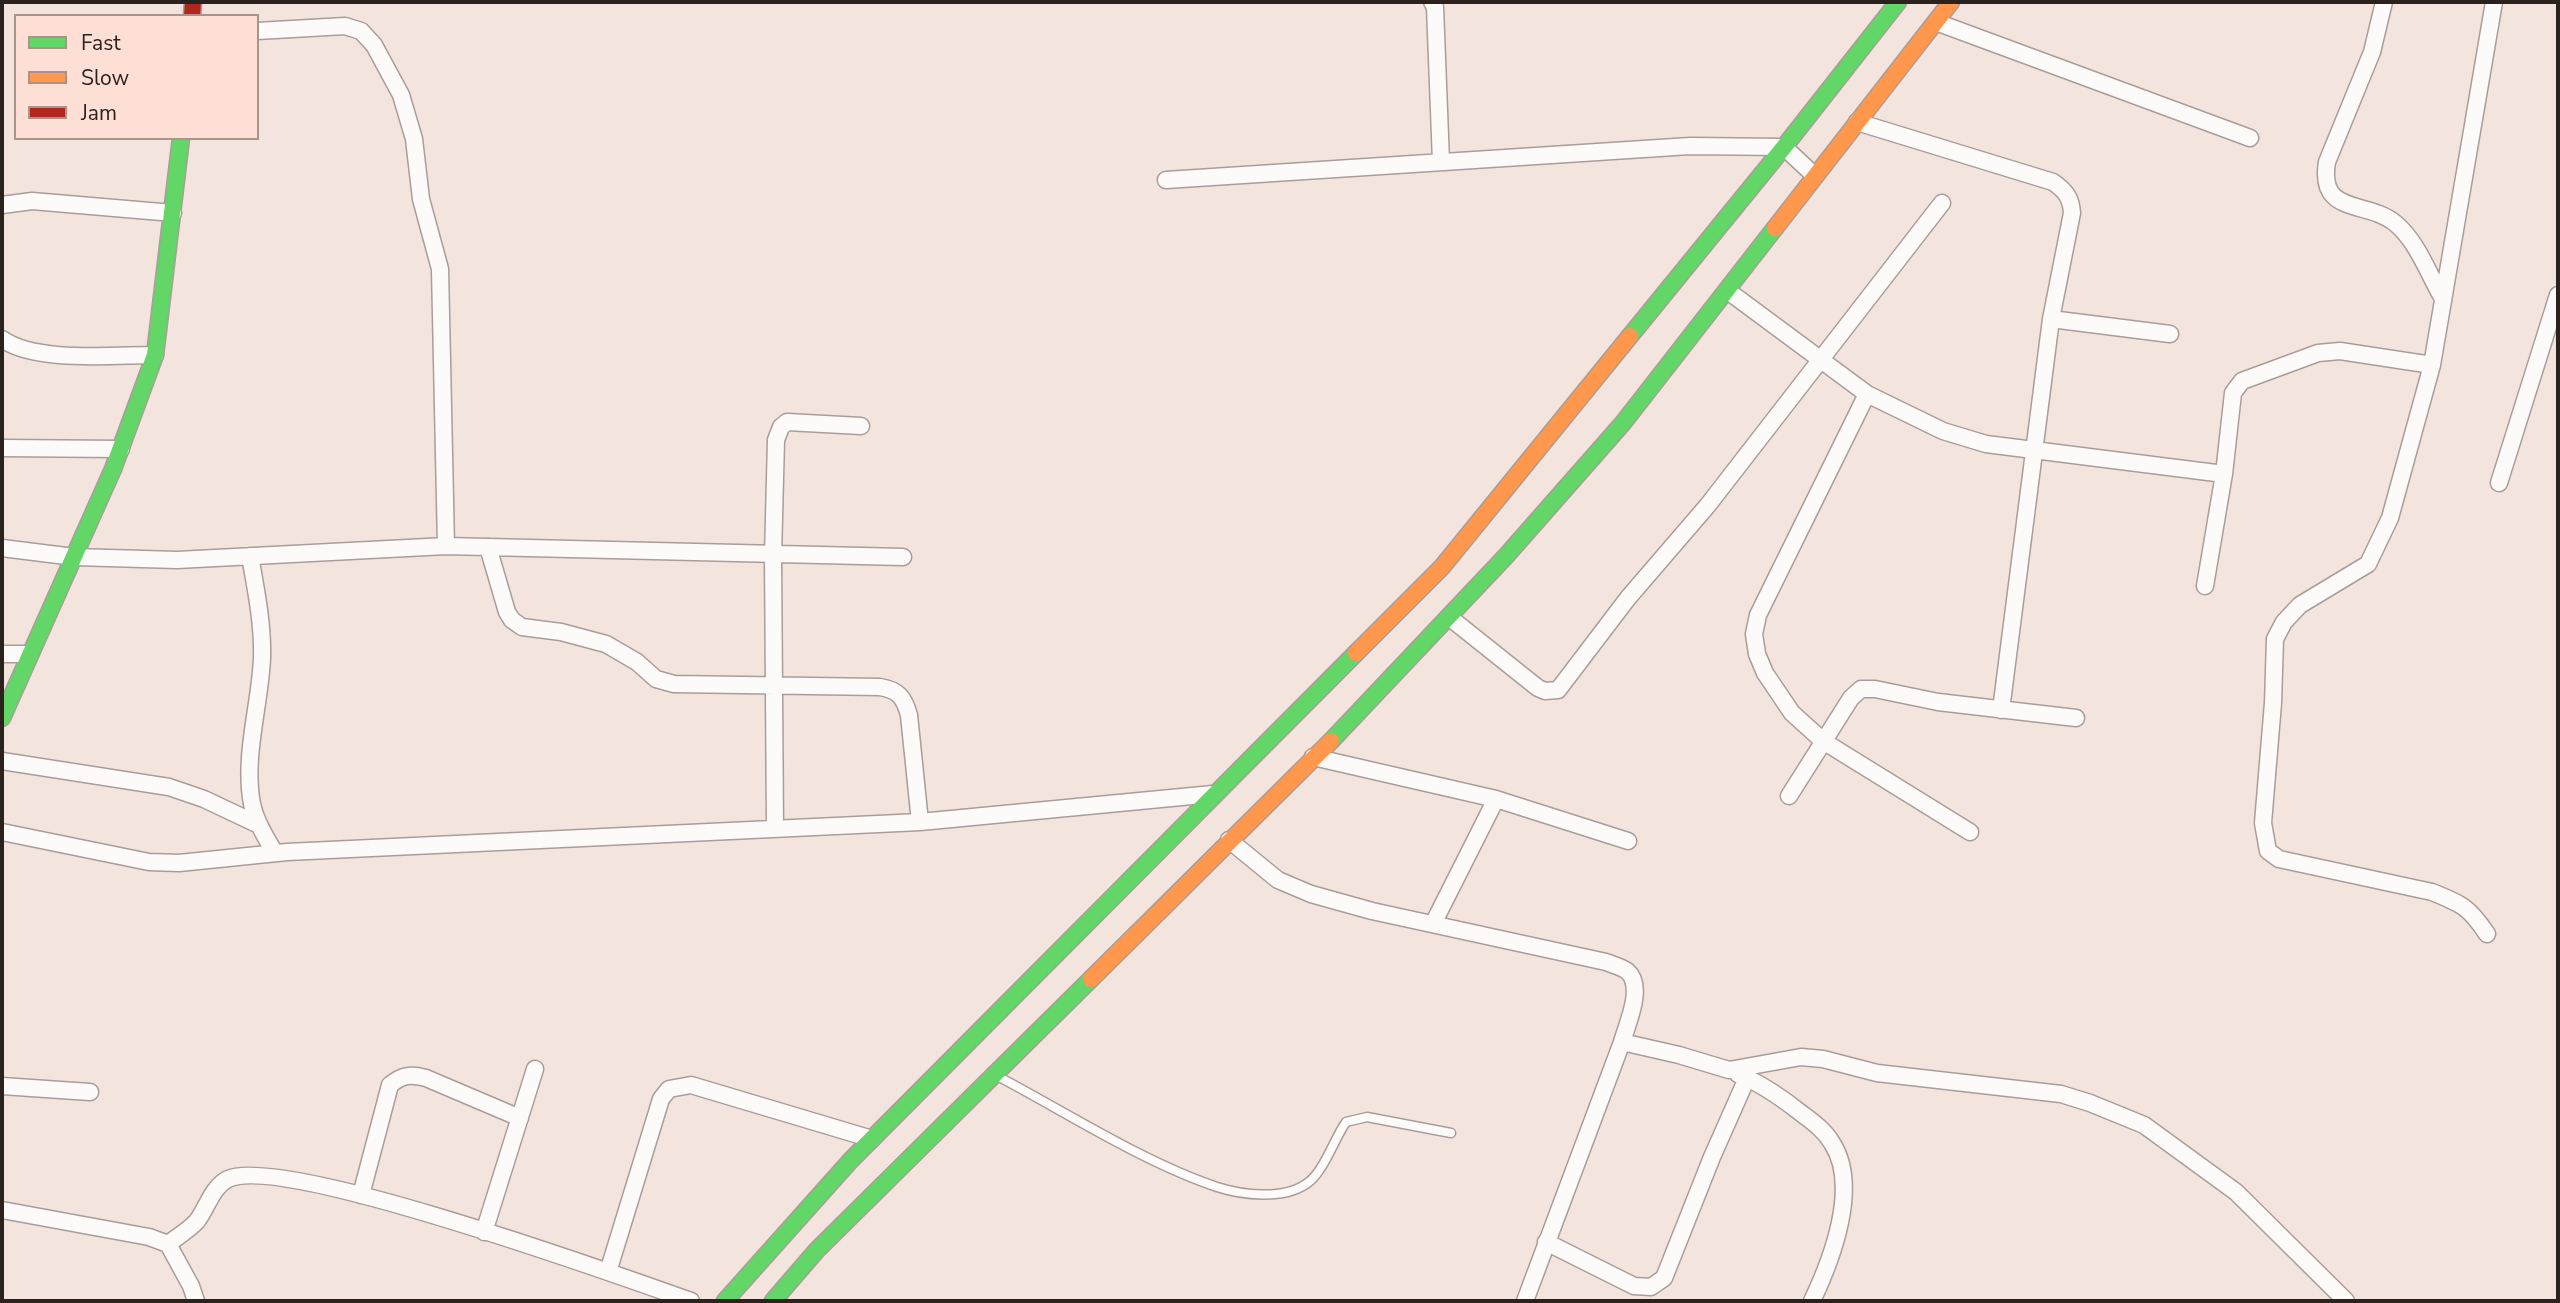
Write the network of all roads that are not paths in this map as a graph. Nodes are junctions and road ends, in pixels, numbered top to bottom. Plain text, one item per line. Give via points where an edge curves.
1 (1432, 2) edge
2 (1898, 2) edge
3 (1951, 2) edge
4 (2384, 2) edge
5 (2494, 2) edge
6 (1936, 22) junction
7 (259, 31) edge
8 (1857, 122) junction
9 (2250, 138) dead end
10 (181, 140) edge
11 (1784, 147) junction
12 (1441, 162) junction
13 (1815, 176) junction
14 (1166, 180) dead end
15 (1942, 203) dead end
16 (2, 205) edge
17 (173, 213) junction
18 (1728, 291) junction
19 (2558, 295) edge
20 (2442, 297) junction
21 (2051, 319) junction
22 (2170, 334) dead end
23 (2, 339) edge
24 (155, 355) junction
25 (1821, 359) junction
26 (2432, 365) junction
27 (1867, 394) junction
28 (862, 426) dead end
29 (2, 448) edge
30 (121, 449) junction
31 (2035, 450) junction
32 (2224, 474) junction
33 (2500, 483) dead end
34 (446, 546) junction
35 (488, 547) junction
36 (2, 548) edge
37 (74, 556) junction
38 (250, 556) junction
39 (773, 556) junction
40 (903, 557) dead end
41 (2206, 586) dead end
42 (1449, 617) junction
43 (2, 654) edge
44 (30, 654) junction
45 (774, 684) junction
46 (2001, 710) junction
47 (2, 718) edge
48 (2076, 718) dead end
49 (1823, 741) junction
50 (1313, 757) junction
51 (2, 761) edge
52 (1216, 794) junction
53 (1789, 796) dead end
54 (1496, 799) junction
55 (919, 822) junction
56 (259, 825) junction
57 (775, 828) junction
58 (2, 832) edge
59 (1970, 832) dead end
60 (1229, 840) junction
61 (1628, 841) dead end
62 (275, 853) junction
63 (1433, 924) junction
64 (2487, 934) dead end
65 (1622, 1042) junction
66 (535, 1069) dead end
67 (1729, 1070) junction
68 (994, 1074) junction
69 (1747, 1078) junction
70 (2, 1086) edge
71 (90, 1093) dead end
72 (520, 1118) junction
73 (1451, 1133) dead end
74 (872, 1139) junction
75 (361, 1195) junction
76 (2, 1210) edge
77 (484, 1232) junction
78 (1546, 1242) junction
79 (168, 1244) junction
80 (608, 1272) junction
81 (196, 1301) edge
82 (691, 1301) edge
83 (725, 1301) edge
84 (773, 1301) edge
85 (1525, 1301) edge
86 (1812, 1301) edge
87 (2346, 1301) edge

1 - 12 street
2 - 11 main road
3 - 6 main road
4 - 20 street via 2372,52 2324,178 2340,201 2393,221 2408,236
5 - 20 street
6 - 8 main road
6 - 9 street
7 - 34 street via 345,26 360,31 374,45 401,95 440,269
8 - 13 main road
8 - 21 street via 2064,189 2072,213
10 - 17 main road
11 - 12 street via 1690,146
11 - 13 street
11 - 52 main road via 1442,567
12 - 14 street
13 - 18 main road
15 - 25 street
16 - 17 street via 32,201
17 - 24 main road
18 - 25 street
18 - 42 main road via 1623,423
19 - 33 street
20 - 26 street
21 - 22 street
21 - 31 street
23 - 24 street via 38,354
24 - 30 main road
25 - 27 street
25 - 42 street via 1558,690 1538,688
26 - 32 street via 2340,351 2318,353 2242,380 2233,393
26 - 64 street via 2378,547 2368,564 2300,606 2275,639 2264,840 2268,851 2279,859 2456,901 2473,912
27 - 31 street via 1943,431 1986,444
27 - 49 street via 1758,615 1754,634 1765,673 1792,713
28 - 39 street via 797,421 780,427
29 - 30 street
30 - 37 main road
31 - 32 street
31 - 46 street
32 - 41 street
34 - 35 street
34 - 38 street
35 - 39 street
35 - 45 street via 507,612 522,627 606,644 656,679 674,684
36 - 37 street
37 - 38 street via 177,560
37 - 44 main road
38 - 56 street via 262,658 250,774
39 - 40 street
39 - 45 street
42 - 50 main road
43 - 44 street
44 - 47 main road
45 - 55 street via 880,687 893,689 905,700
45 - 57 street
46 - 48 street
46 - 49 street via 1861,689
49 - 53 street
49 - 59 street
50 - 54 street
50 - 60 main road
51 - 56 street via 169,787
52 - 55 street
52 - 74 main road
54 - 61 street
54 - 63 street
55 - 57 street
56 - 62 street
57 - 62 street
58 - 62 street via 149,862
60 - 63 street via 1278,880 1311,894
60 - 68 main road
63 - 65 street via 1626,970 1635,992
65 - 67 street
65 - 78 street
66 - 72 street
67 - 69 street
67 - 87 street via 1801,1057 1823,1059 1877,1073 2061,1094 2090,1103 2144,1125 2236,1192
68 - 73 lane via 1145,1155 1219,1187 1258,1194 1286,1193 1315,1177 1346,1122 1367,1117
68 - 84 main road
69 - 78 street via 1664,1278 1651,1286 1634,1286
69 - 86 street via 1816,1125 1841,1163 1844,1206
70 - 71 street
72 - 75 street via 426,1077 399,1077 390,1085
72 - 77 street
74 - 80 street via 691,1085 669,1089 661,1098
74 - 83 main road
75 - 77 street
75 - 79 street via 242,1175 218,1186 196,1222
76 - 79 street
77 - 80 street
78 - 85 street
79 - 81 street
80 - 82 street

